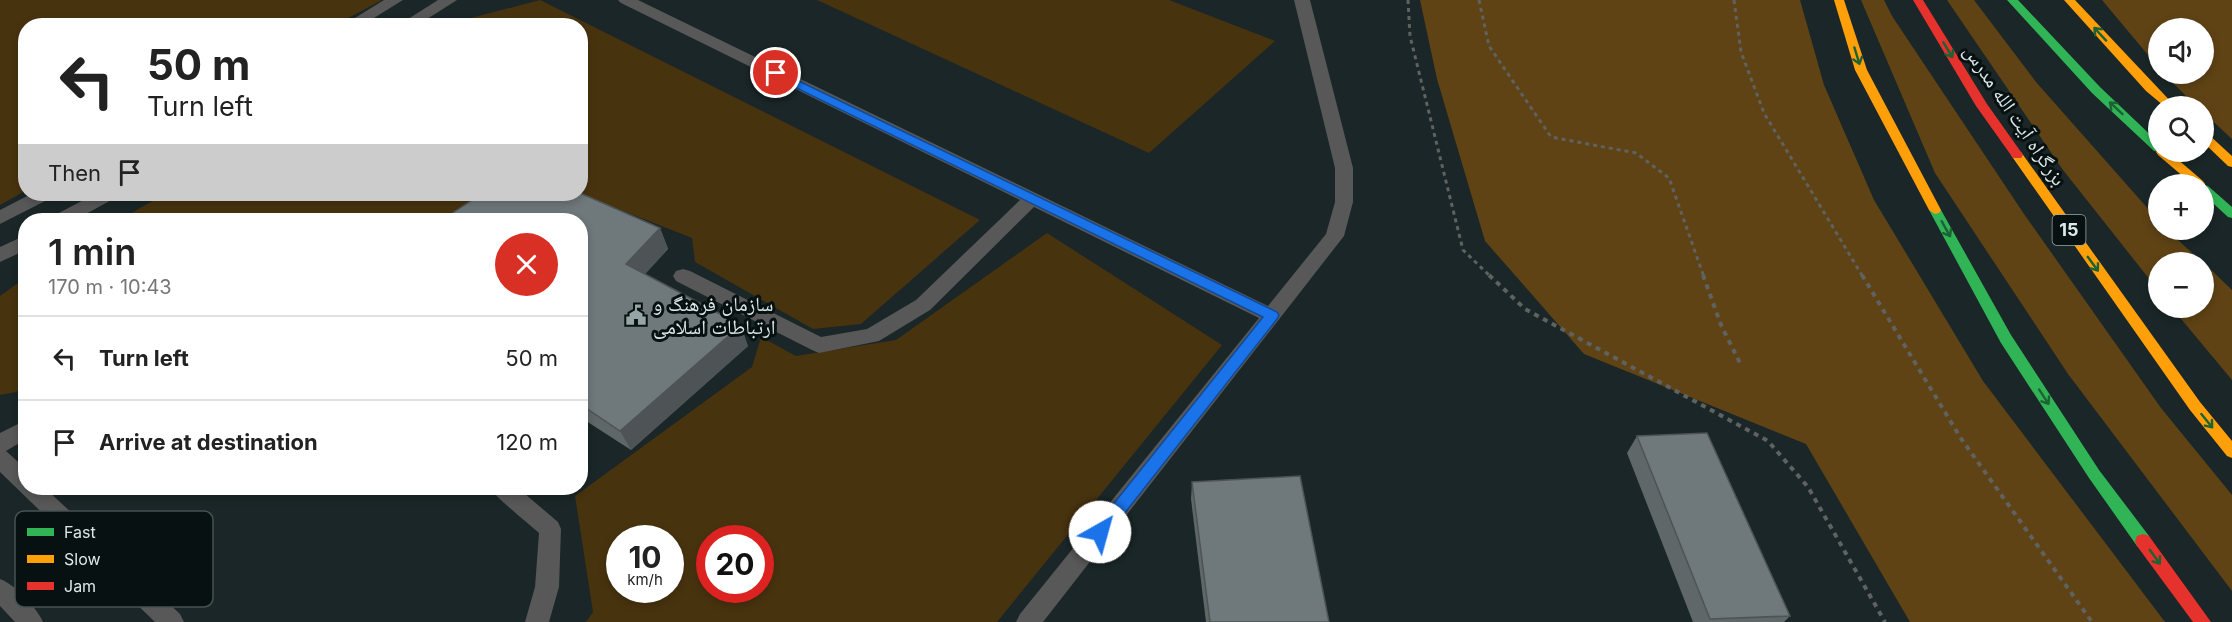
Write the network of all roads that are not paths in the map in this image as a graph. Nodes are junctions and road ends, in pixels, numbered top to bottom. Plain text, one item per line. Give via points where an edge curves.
1 (395, 0) edge
2 (449, 0) edge
3 (626, 0) edge
4 (1302, 0) edge
5 (1839, 0) edge
6 (1918, 0) edge
7 (2012, 0) edge
8 (2069, 0) edge
9 (363, 18) edge
10 (418, 18) edge
11 (2159, 96) edge
12 (2148, 139) edge
13 (2214, 147) edge
14 (2174, 162) edge
15 (2232, 164) edge
16 (2187, 174) edge
17 (1033, 198) junction
18 (2214, 198) edge
19 (32, 201) edge
20 (96, 201) edge
21 (74, 213) edge
22 (2232, 214) edge
23 (0, 218) edge
24 (18, 245) edge
25 (0, 255) edge
26 (683, 276) dead end
27 (1272, 315) junction
28 (18, 433) edge
29 (0, 444) edge
30 (2232, 452) edge
31 (0, 458) edge
32 (18, 475) edge
33 (38, 495) edge
34 (511, 495) edge
35 (55, 511) edge
36 (0, 590) edge
37 (15, 605) edge
38 (16, 607) edge
39 (156, 607) edge
40 (31, 622) edge
41 (172, 622) edge
42 (537, 622) edge
43 (1028, 622) edge
44 (2203, 622) edge

1 - 9 lane
2 - 10 lane
3 - 17 lane
4 - 27 lane via 1344,168 1344,202 1335,236
5 -> 44 highway via 1861,70 1882,113 2006,339 2094,474
6 -> 30 highway, بزرگراه آیت الله مدرس / 15 via 1982,106 2195,406
12 -> 7 highway via 2096,90
11 -> 8 highway
13 - 15 highway
14 - 16 highway
17 - 26 lane via 923,305 872,336 819,345
17 - 27 lane
18 - 22 highway
19 - 23 lane
20 - 21 lane
24 - 25 lane
27 - 43 lane
28 - 29 lane
31 - 32 lane
33 - 35 lane
34 - 42 lane via 550,529 547,587
36 - 37 lane
38 - 40 lane
39 - 41 lane

